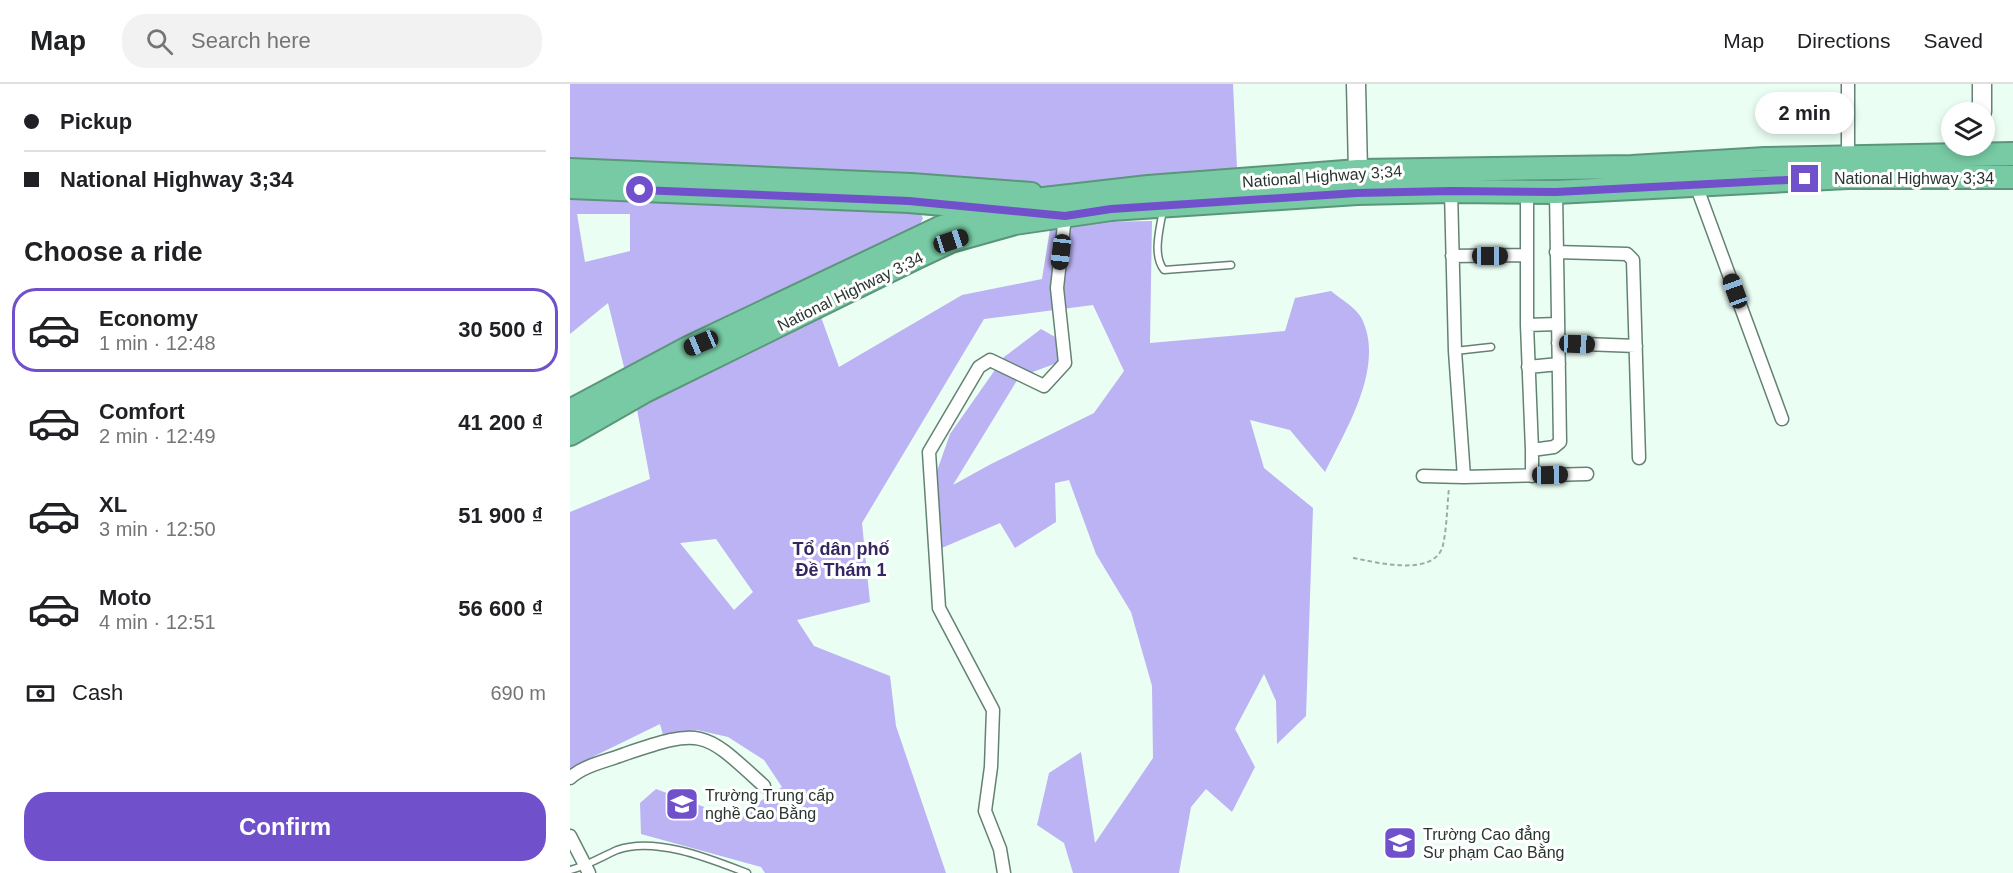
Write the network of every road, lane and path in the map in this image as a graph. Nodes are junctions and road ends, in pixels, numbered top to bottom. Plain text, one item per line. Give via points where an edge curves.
1 (1356, 84) edge
2 (1848, 84) edge
3 (1982, 84) edge
4 (1982, 102) edge
5 (1941, 152) edge
6 (1995, 152) edge
7 (2013, 154) edge
8 (1975, 156) edge
9 (1848, 158) junction
10 (570, 170) edge
11 (1358, 171) junction
12 (1695, 174) junction
13 (1958, 177) junction
14 (2013, 177) edge
15 (570, 187) edge
16 (1451, 191) junction
17 (1527, 192) junction
18 (1556, 192) junction
19 (910, 193) junction
20 (1357, 193) junction
21 (1065, 206) junction
22 (1163, 206) junction
23 (999, 209) junction
24 (911, 242) junction
25 (1556, 252) junction
26 (1527, 255) junction
27 (1452, 256) junction
28 (1231, 265) dead end
29 (1558, 324) junction
30 (1527, 326) junction
31 (1558, 343) junction
32 (1636, 346) junction
33 (1491, 347) dead end
34 (1455, 351) junction
35 (1558, 364) junction
36 (1528, 367) junction
37 (570, 411) edge
38 (1782, 419) dead end
39 (570, 434) edge
40 (1532, 450) junction
41 (1639, 458) dead end
42 (1587, 474) dead end
43 (1423, 476) dead end
44 (1450, 476) junction
45 (1532, 476) junction
46 (1464, 477) junction
47 (1353, 558) dead end
48 (570, 778) edge
49 (764, 786) dead end
50 (570, 836) edge
51 (570, 870) edge
52 (587, 870) edge
53 (747, 873) edge
54 (1004, 873) edge

1 - 11 street
2 - 9 street
3 - 4 street
5 - 9 highway, National Highway 3;34
6 - 7 highway, National Highway 3;34
8 - 13 highway
9 - 12 highway, National Highway 3;34
10 - 19 highway
11 - 12 highway, National Highway 3;34 via 1632,167
11 - 20 highway
11 - 21 highway, National Highway 3;34 via 1148,187
12 - 13 highway, National Highway 3;34
12 - 18 highway, National Highway 3;34
12 - 38 street
13 - 14 highway, National Highway 3;34
15 - 19 highway
16 - 17 highway, National Highway 3;34
16 - 20 highway, National Highway 3;34
16 - 27 street
17 - 18 highway, National Highway 3;34
17 - 26 street
18 - 25 street
19 - 21 highway
19 - 23 highway
19 - 24 highway via 928,216 924,230
20 - 22 highway, National Highway 3;34
21 - 22 highway, National Highway 3;34
21 - 23 highway
21 - 39 highway, National Highway 3;34 via 951,241 645,391
21 - 54 street via 1057,288 1065,363 1044,386 990,360 979,367 928,452 939,608 993,710 985,811 1000,849
22 - 28 lane via 1158,247 1164,270
23 - 24 highway, National Highway 3;34 via 942,227
24 - 37 highway, National Highway 3;34 via 688,348
25 - 29 street
25 - 32 street via 1632,257
26 - 27 street
26 - 30 street
27 - 34 street
29 - 30 street
29 - 31 street
30 - 36 street
31 - 32 street
31 - 35 street
32 - 41 street
33 - 34 lane
34 - 46 street
35 - 36 street
35 - 40 street via 1560,442 1554,447
36 - 40 street
40 - 45 street
42 - 45 street
43 - 44 street
44 - 46 street
44 - 47 path via 1443,547 1436,555 1412,566
45 - 46 street
48 - 49 street via 594,765 669,739 696,737 718,746
50 - 52 street
51 - 52 lane
52 - 53 lane via 618,850 640,845 668,847

